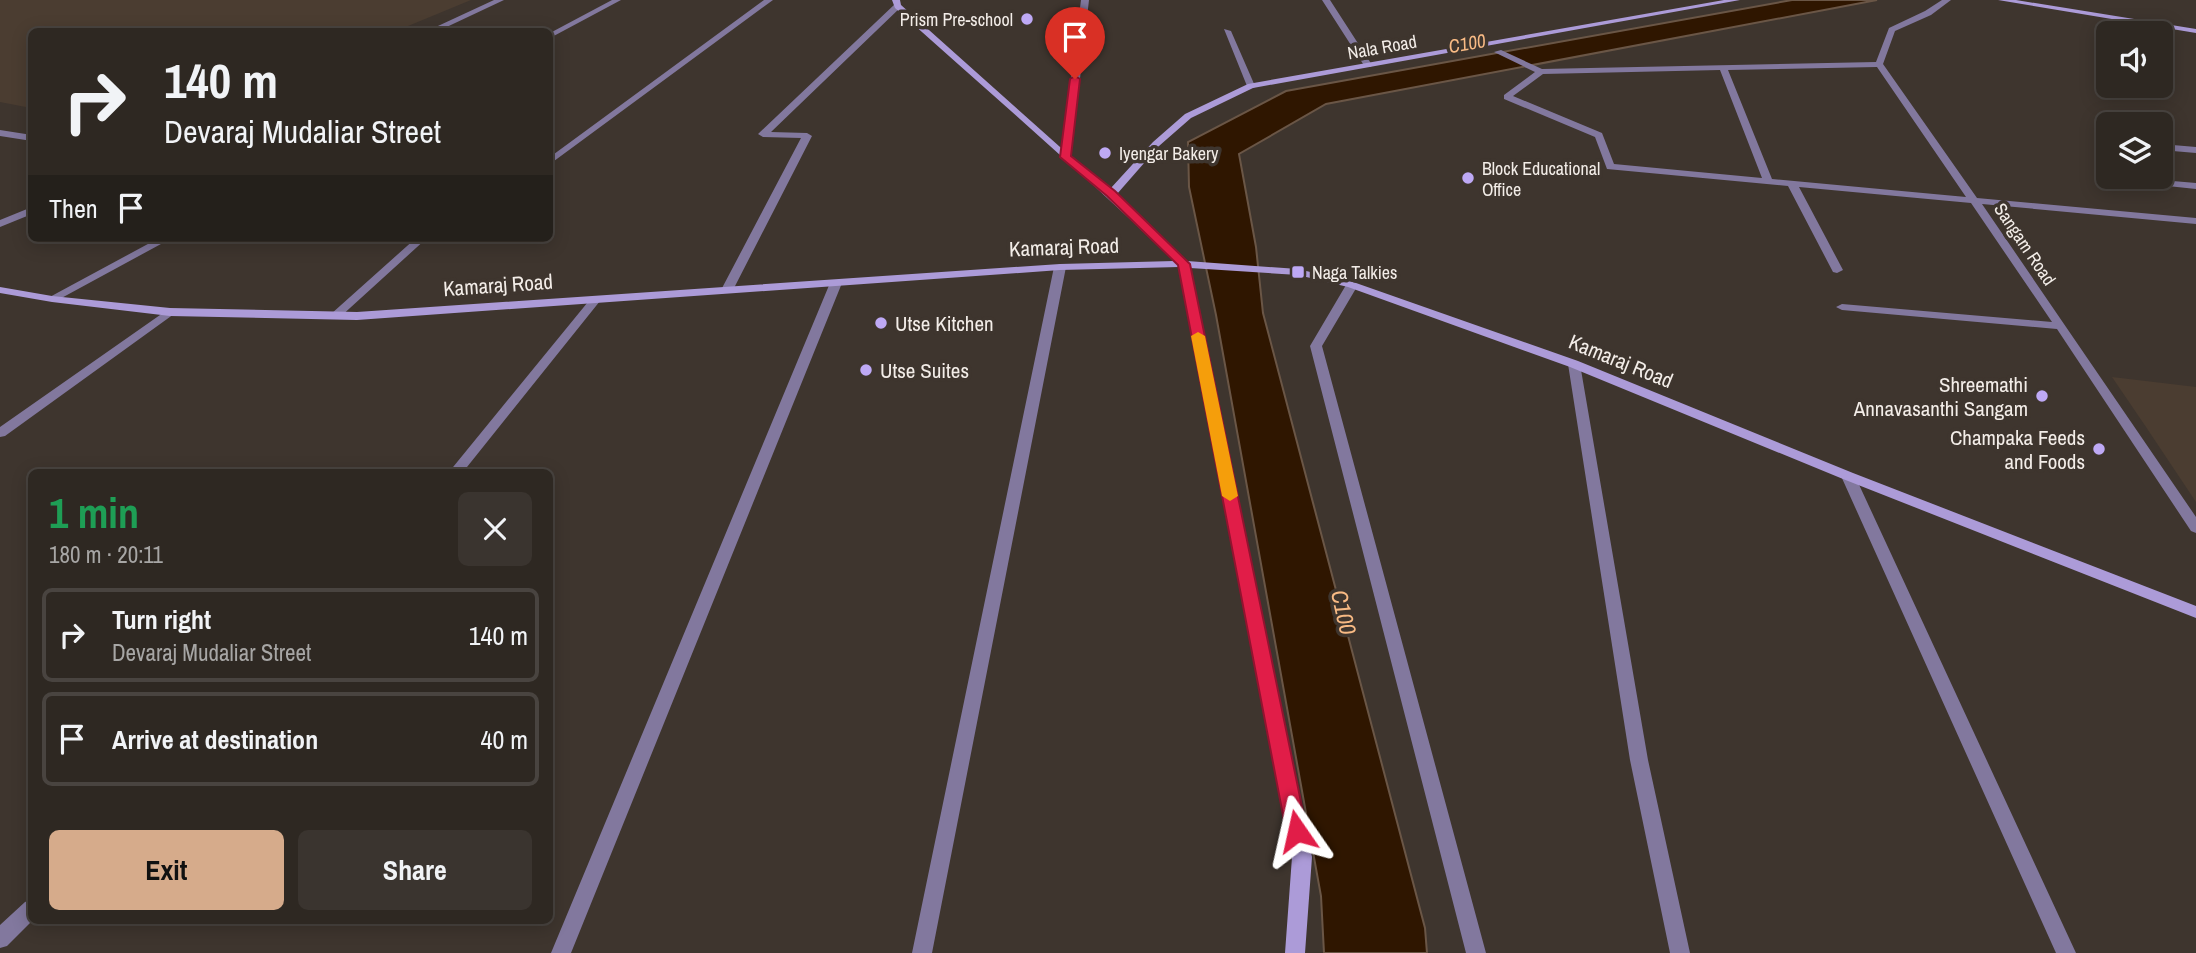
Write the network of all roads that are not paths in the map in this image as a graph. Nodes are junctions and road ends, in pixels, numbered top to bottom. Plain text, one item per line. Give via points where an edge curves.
1 (500, 0) edge
2 (617, 0) edge
3 (769, 0) edge
4 (1085, 0) edge
5 (1326, 0) edge
6 (1736, 0) edge
7 (1947, 0) edge
8 (2002, 0) edge
9 (897, 3) edge
10 (438, 28) edge
11 (1227, 31) dead end
12 (2196, 31) edge
13 (553, 34) edge
14 (1497, 52) dead end
15 (1879, 64) junction
16 (1368, 65) junction
17 (1722, 66) junction
18 (1541, 72) junction
19 (1251, 86) junction
20 (0, 133) edge
21 (28, 137) edge
22 (2173, 148) edge
23 (2196, 150) edge
24 (1066, 157) junction
25 (553, 159) edge
26 (1768, 182) junction
27 (1792, 184) junction
28 (2173, 184) edge
29 (2196, 186) edge
30 (1111, 194) junction
31 (1975, 200) junction
32 (28, 212) edge
33 (2196, 221) edge
34 (0, 224) edge
35 (159, 242) edge
36 (418, 242) edge
37 (1184, 264) junction
38 (1060, 267) junction
39 (1837, 270) dead end
40 (836, 283) junction
41 (1352, 285) junction
42 (0, 290) edge
43 (727, 290) junction
44 (52, 299) junction
45 (596, 299) junction
46 (1842, 307) dead end
47 (170, 312) junction
48 (335, 316) junction
49 (2061, 326) junction
50 (1574, 364) junction
51 (0, 433) edge
52 (458, 469) edge
53 (1848, 476) junction
54 (2196, 528) edge
55 (2196, 612) edge
56 (28, 912) edge
57 (0, 939) edge
58 (561, 953) edge
59 (922, 953) edge
60 (1295, 953) edge
61 (1476, 953) edge
62 (1680, 953) edge
63 (2066, 953) edge

1 - 10 street
2 - 13 street
3 - 25 street
4 - 24 street
5 - 16 street
6 - 16 street, Nala Road
7 - 15 street via 1892,30
8 - 12 street
9 - 24 street
9 - 43 street via 763,134 807,136
11 - 19 street
14 - 18 street
15 - 17 street
15 - 31 street, Sangam Road
16 - 19 street, Nala Road
17 - 18 street
17 - 26 street
18 - 26 street via 1507,97 1599,135 1609,167
19 - 30 street, Nala Road via 1188,116
20 - 21 street
22 - 23 street
24 - 30 street
26 - 27 street
27 - 31 street
27 - 39 street
28 - 29 street
30 - 37 street
31 - 33 street
31 - 49 street, Sangam Road
32 - 34 street
35 - 44 street
36 - 48 street
37 - 38 street, Kamaraj Road
37 - 41 street, Kamaraj Road via 1298,272
37 - 60 street via 1302,857
38 - 40 street, Kamaraj Road
38 - 59 street
40 - 43 street, Kamaraj Road
40 - 58 street
41 - 50 street, Kamaraj Road
41 - 61 street via 1315,346
42 - 44 street, Kamaraj Road
43 - 45 street, Kamaraj Road
44 - 47 street, Kamaraj Road
45 - 48 street, Kamaraj Road
45 - 52 street
46 - 49 street
47 - 48 street, Kamaraj Road
47 - 51 street
49 - 54 street, Sangam Road
50 - 53 street, Kamaraj Road
50 - 62 street via 1639,760
53 - 55 street, Kamaraj Road
53 - 63 street
56 - 57 street

